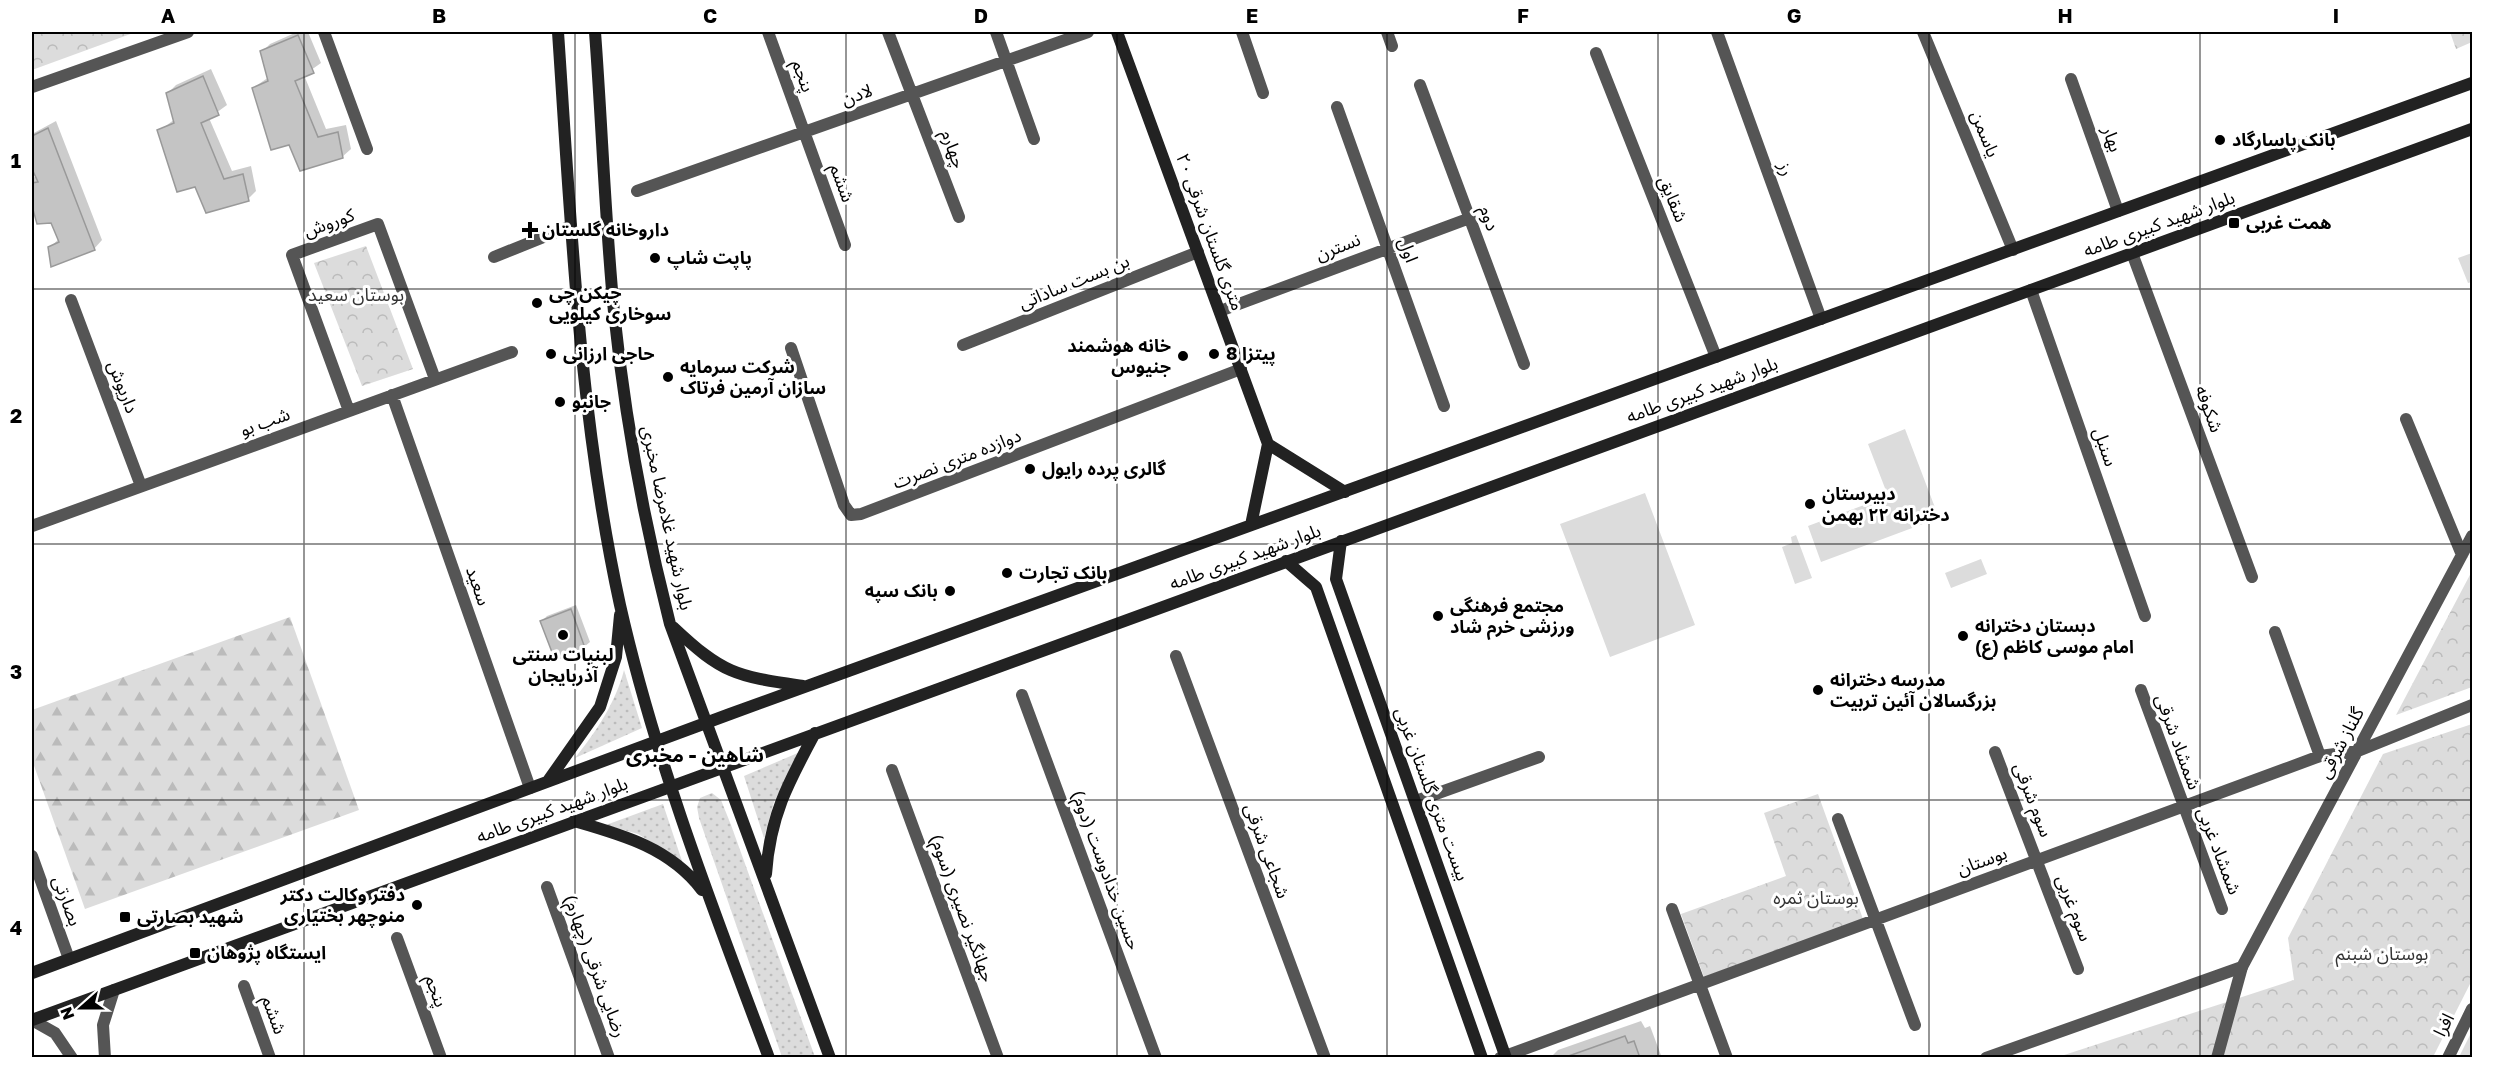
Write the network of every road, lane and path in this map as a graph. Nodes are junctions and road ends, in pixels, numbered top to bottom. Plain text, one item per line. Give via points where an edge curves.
1 (188, 32) edge
2 (324, 32) edge
3 (558, 32) edge
4 (595, 32) edge
5 (768, 32) edge
6 (888, 32) edge
7 (996, 32) edge
8 (1088, 32) edge
9 (1118, 32) edge
10 (1242, 32) edge
11 (1387, 32) edge
12 (1717, 32) edge
13 (1923, 32) edge
14 (1392, 46) dead end
15 (1596, 53) dead end
16 (1006, 61) junction
17 (2071, 80) dead end
18 (2472, 83) edge
19 (1420, 85) dead end
20 (32, 87) edge
21 (1263, 93) dead end
22 (913, 94) junction
23 (1337, 106) dead end
24 (2472, 129) edge
25 (804, 132) junction
26 (1034, 139) dead end
27 (367, 149) dead end
28 (637, 191) dead end
29 (2118, 212) junction
30 (959, 217) dead end
31 (1470, 218) junction
32 (571, 226) junction
33 (845, 245) dead end
34 (1388, 248) junction
35 (2013, 250) junction
36 (1198, 252) junction
37 (2132, 253) junction
38 (494, 257) dead end
39 (2031, 290) junction
40 (71, 300) dead end
41 (1220, 311) junction
42 (1821, 319) junction
43 (963, 345) dead end
44 (790, 348) dead end
45 (512, 352) dead end
46 (1716, 357) junction
47 (1524, 364) dead end
48 (1241, 369) junction
49 (435, 379) junction
50 (392, 396) junction
51 (1444, 406) dead end
52 (349, 411) junction
53 (2406, 419) dead end
54 (1268, 444) junction
55 (141, 486) junction
56 (1345, 492) junction
57 (1251, 525) junction
58 (32, 526) edge
59 (2472, 536) edge
60 (1341, 541) junction
61 (2462, 555) junction
62 (1286, 561) junction
63 (2252, 577) dead end
64 (620, 604) junction
65 (2145, 616) dead end
66 (670, 624) junction
67 (2275, 632) dead end
68 (1176, 656) dead end
69 (807, 686) junction
70 (2140, 690) dead end
71 (1022, 695) dead end
72 (2472, 705) edge
73 (706, 723) junction
74 (815, 733) junction
75 (657, 741) junction
76 (2358, 751) junction
77 (1995, 752) dead end
78 (2320, 756) junction
79 (1539, 757) dead end
80 (723, 766) junction
81 (892, 770) dead end
82 (548, 781) junction
83 (671, 785) junction
84 (530, 788) junction
85 (1416, 801) junction
86 (2182, 807) junction
87 (1838, 819) dead end
88 (574, 821) junction
89 (32, 856) edge
90 (2037, 860) junction
91 (765, 878) junction
92 (547, 887) dead end
93 (709, 898) junction
94 (1672, 909) dead end
95 (2222, 909) dead end
96 (1875, 919) junction
97 (398, 938) dead end
98 (69, 958) junction
99 (2242, 967) junction
100 (2078, 969) dead end
101 (32, 972) edge
102 (1698, 984) junction
103 (244, 986) dead end
104 (114, 990) junction
105 (2472, 1009) edge
106 (32, 1020) edge
107 (1915, 1025) dead end
108 (1504, 1057) edge
109 (72, 1058) edge
110 (105, 1058) edge
111 (270, 1058) edge
112 (441, 1058) edge
113 (609, 1058) edge
114 (769, 1058) edge
115 (830, 1058) edge
116 (998, 1058) edge
117 (1156, 1058) edge
118 (1325, 1058) edge
119 (1482, 1058) edge
120 (1727, 1058) edge
121 (1986, 1058) edge
122 (2217, 1058) edge
123 (2448, 1058) edge

1 - 20 street
2 - 27 street
3 - 32 main road
4 - 66 main road, بلوار شهید غلامرضا مخبری via 614,311 629,424
5 - 25 street, پنجم
6 - 22 street, چهارم
7 - 16 street
8 - 16 street, لادن
9 - 36 main road, ۲۰ متری گلستان شرقی
10 - 21 street
11 - 14 street
12 - 42 street, رز
13 - 35 street, یاسمن
15 - 46 street, شقایق
16 - 22 street, لادن
16 - 26 street
17 - 29 street, بهار
18 - 29 main road, بلوار شهید کبیری طامه
19 - 31 street, دوم
22 - 25 street, لادن
22 - 30 street, چهارم
23 - 34 street, اول
24 - 37 main road, بلوار شهید کبیری طامه
25 - 28 street, لادن
25 - 33 street, ششم
29 - 35 main road, بلوار شهید کبیری طامه
31 - 34 street, نسترن
31 - 47 street, دوم
32 - 38 street
32 - 64 main road via 586,386
34 - 41 street, نسترن
34 - 51 street, اول
35 - 42 main road, بلوار شهید کبیری طامه
36 - 41 main road, ۲۰ متری گلستان شرقی
36 - 43 street, بن بست ساداتی
37 - 39 main road, بلوار شهید کبیری طامه
37 - 63 street, شکوفه
39 - 60 main road, بلوار شهید کبیری طامه
39 - 65 street, سنبل
40 - 55 street, داریوش
41 - 48 main road, ۲۰ متری گلستان شرقی
42 - 46 main road, بلوار شهید کبیری طامه
44 - 48 street, دوازده متری نصرت via 850,515
45 - 49 street, شب بو
46 - 56 main road, بلوار شهید کبیری طامه
48 - 54 main road, ۲۰ متری گلستان شرقی
49 - 50 street, شب بو
49 - 52 street, کوروش via 378,224 292,255
50 - 52 street, شب بو
50 - 84 street, سعید
52 - 55 street, شب بو
53 - 61 street
54 - 56 main road
54 - 57 main road
55 - 58 street, شب بو
56 - 57 main road, بلوار شهید کبیری طامه
57 - 69 main road, بلوار شهید کبیری طامه
59 - 61 street, گلناز شرقی
60 - 62 main road, بلوار شهید کبیری طامه
60 - 85 main road, بیست متری گلستان غربی via 1336,579
61 - 76 street, گلناز شرقی
62 - 74 main road, بلوار شهید کبیری طامه
62 - 119 main road via 1316,587
64 - 75 main road
64 - 82 main road via 616,657 600,707
66 - 69 main road via 705,657 738,675
66 - 73 main road, بلوار شهید غلامرضا مخبری
67 - 78 street
68 - 118 street, شجاعی شرقی
69 - 73 main road, بلوار شهید کبیری طامه
70 - 86 street, شمشاد شرقی
71 - 117 street, حسین خدادوست (دوم)
72 - 76 street, بوستان
73 - 75 main road, بلوار شهید کبیری طامه
73 - 80 main road, بلوار شهید غلامرضا مخبری
74 - 80 main road, بلوار شهید کبیری طامه
74 - 91 main road via 777,809 768,840
75 - 82 main road, بلوار شهید کبیری طامه
75 - 83 main road
76 - 78 street, بوستان
76 - 99 street, گلناز شرقی
77 - 90 street, سوم شرقی
78 - 86 street, بوستان
79 - 85 street
80 - 83 main road, بلوار شهید کبیری طامه
80 - 91 main road, بلوار شهید غلامرضا مخبری
81 - 116 street, جهانگیر نصیری (سوم)
82 - 84 main road, بلوار شهید کبیری طامه
83 - 88 main road, بلوار شهید کبیری طامه
83 - 93 main road
84 - 98 main road, بلوار شهید کبیری طامه
85 - 108 main road, بیست متری گلستان غربی
86 - 90 street, بوستان
86 - 95 street, شمشاد غربی
87 - 96 street
88 - 93 main road via 653,847 691,875
88 - 104 main road, بلوار شهید کبیری طامه
89 - 98 street, بصارتی
90 - 96 street, بوستان
90 - 100 street, سوم غربی
91 - 115 main road, بلوار شهید غلامرضا مخبری
92 - 113 street, رضایی شرقی (چهارم)
93 - 114 main road
94 - 102 street
96 - 102 street, بوستان
96 - 107 street
97 - 112 street, پنجم
98 - 101 main road, بلوار شهید کبیری طامه
99 - 121 street
99 - 122 street, گلناز شرقی
102 - 108 street, بوستان
102 - 120 street
103 - 111 street, ششم
104 - 106 main road, بلوار شهید کبیری طامه
104 - 110 street via 103,1025
105 - 123 street, افرا
106 - 109 street via 55,1034

